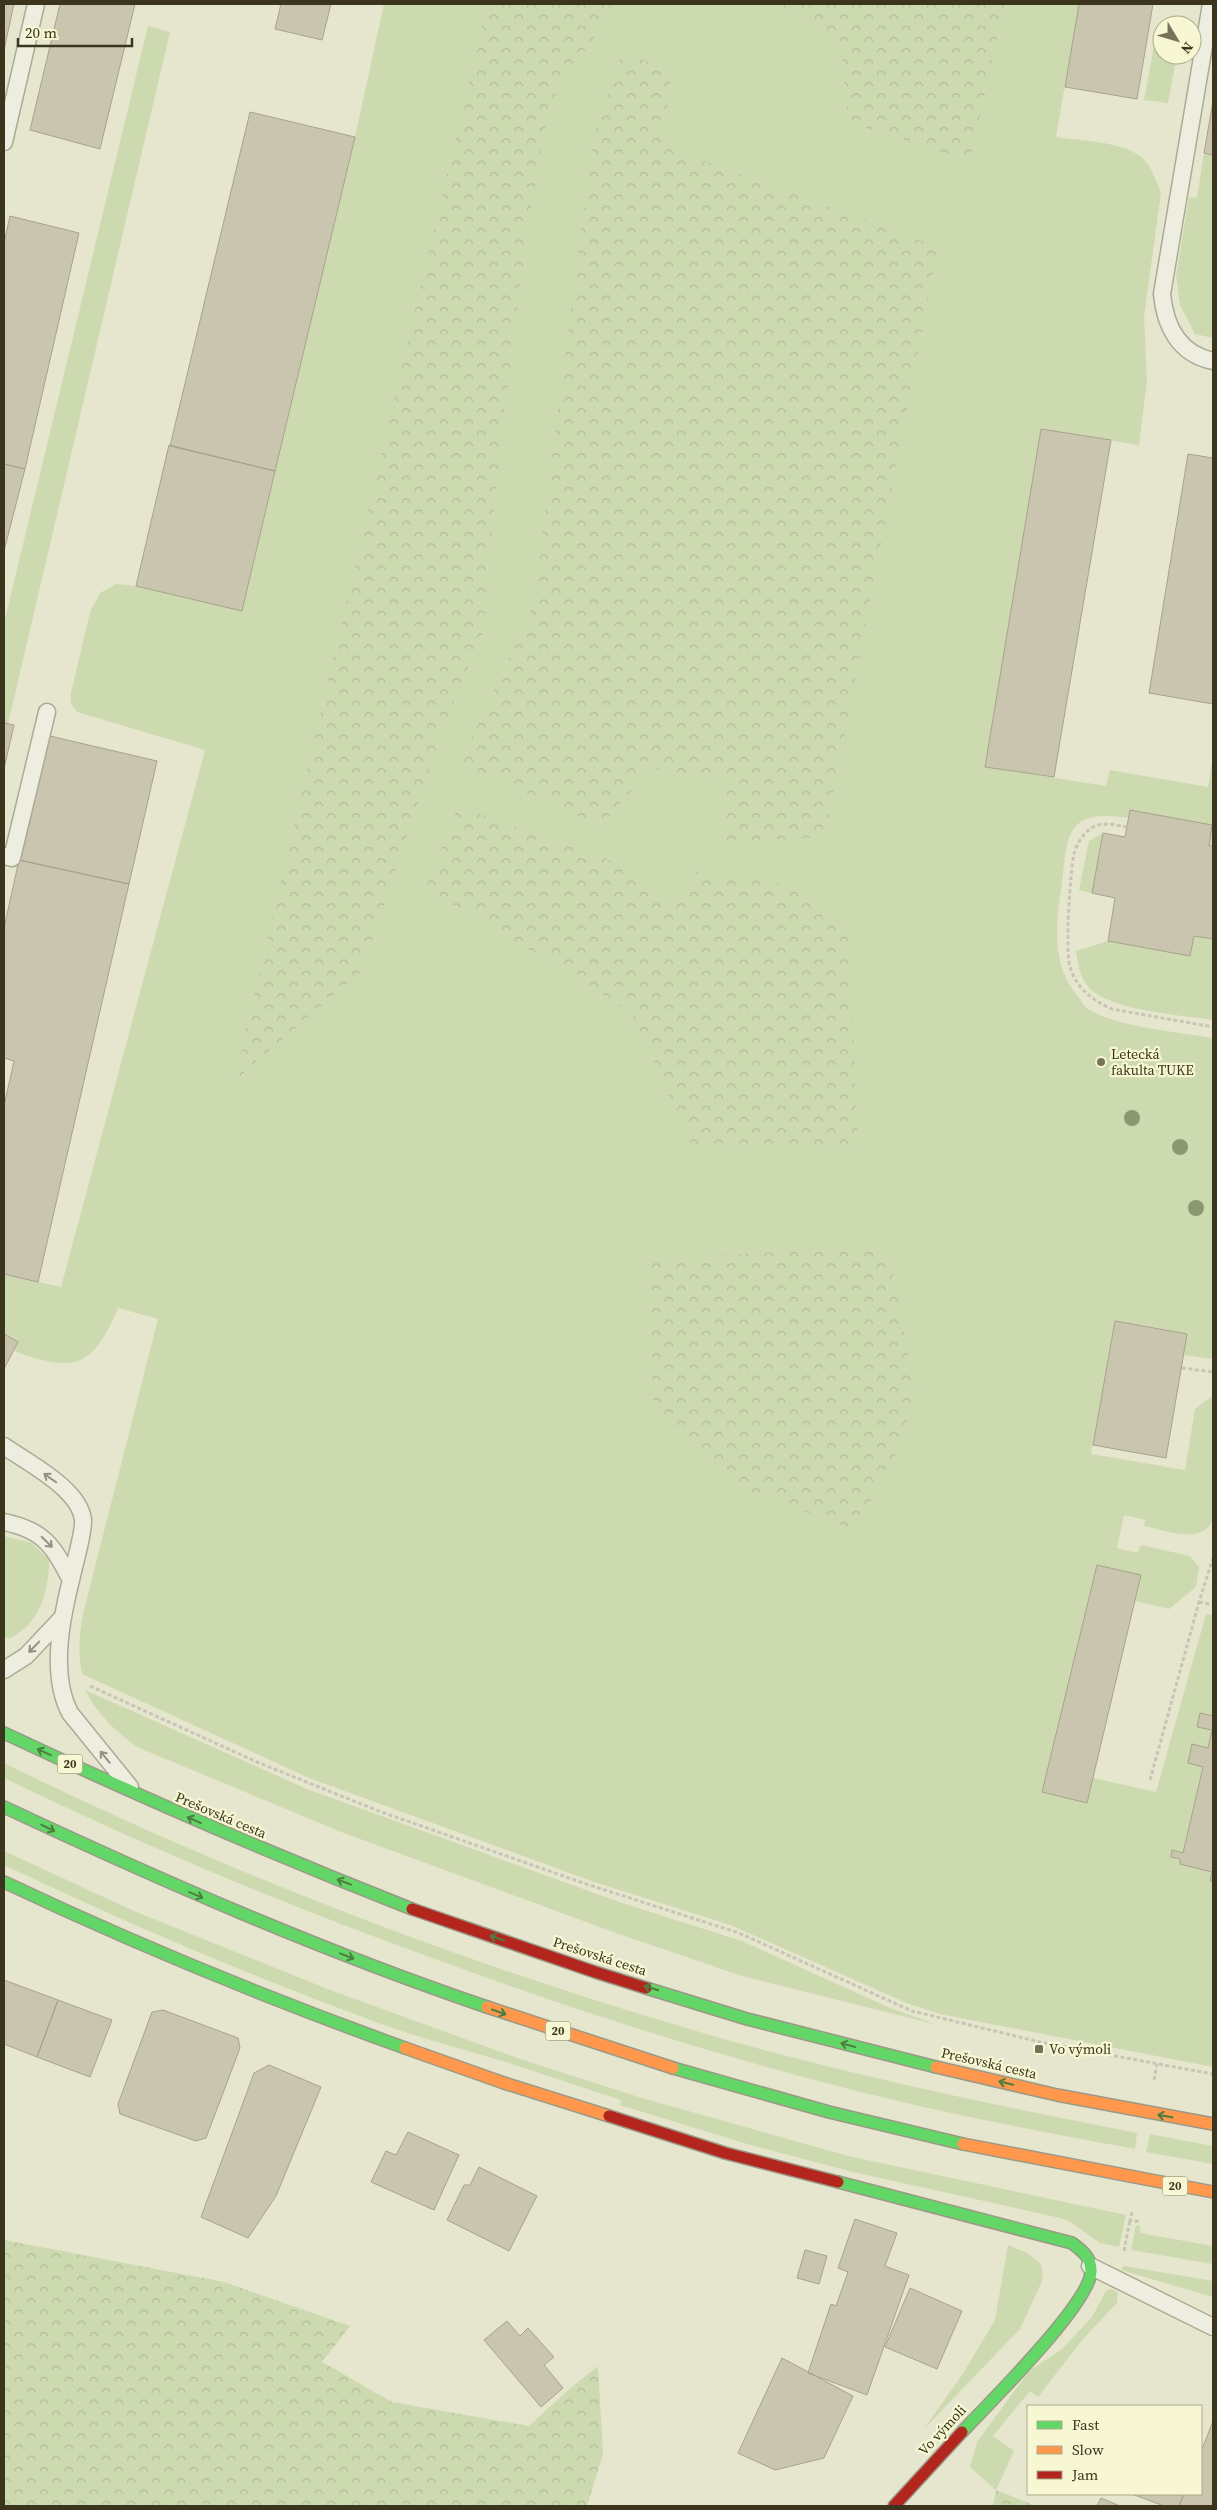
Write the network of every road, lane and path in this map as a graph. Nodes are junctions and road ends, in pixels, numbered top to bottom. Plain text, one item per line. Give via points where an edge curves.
1 (36, 4) edge
2 (1212, 4) edge
3 (4, 142) edge
4 (1213, 361) edge
5 (47, 712) dead end
6 (1127, 827) dead end
7 (4, 856) edge
8 (1213, 1027) edge
9 (1182, 1368) dead end
10 (1213, 1372) edge
11 (4, 1446) edge
12 (4, 1522) edge
13 (1213, 1558) edge
14 (72, 1580) junction
15 (1199, 1602) junction
16 (1213, 1605) edge
17 (62, 1620) junction
18 (4, 1670) edge
19 (60, 1671) junction
20 (4, 1733) edge
21 (1150, 1780) dead end
22 (136, 1795) junction
23 (4, 1807) edge
24 (4, 1882) edge
25 (1213, 2074) edge
26 (1213, 2124) edge
27 (1213, 2192) edge
28 (1130, 2220) dead end
29 (1124, 2246) dead end
30 (1088, 2260) junction
31 (1213, 2327) edge
32 (894, 2506) edge

1 - 3 lane
2 - 4 lane via 1162,294 1168,325 1175,338 1188,349
5 - 7 lane via 12,858
6 - 8 path via 1105,824 1092,827 1081,837 1074,852 1068,951 1070,967 1081,989 1096,1002 1112,1009
9 - 10 path
14 -> 11 lane via 83,1521 79,1505 71,1493
12 -> 14 lane via 26,1528 50,1543
13 - 15 path
14 - 17 lane
15 - 16 path
15 - 21 path
17 -> 18 lane via 26,1656
17 - 19 lane
22 -> 19 lane via 70,1713 60,1688
19 - 25 path via 257,1762 376,1810 582,1883 739,1933 912,2011 1040,2042
22 -> 20 main road, Prešovská cesta / 20
26 -> 22 main road, Prešovská cesta / 20 via 910,2061 698,2003 420,1911
23 -> 27 main road, 20 via 108,1857 305,1940 581,2039 776,2098 866,2121
24 - 30 main road via 105,1930 330,2021 504,2083 725,2153 1072,2243
28 - 29 path
30 - 31 lane
30 - 32 main road, Vo výmoli via 1092,2278 1089,2288 1067,2317

